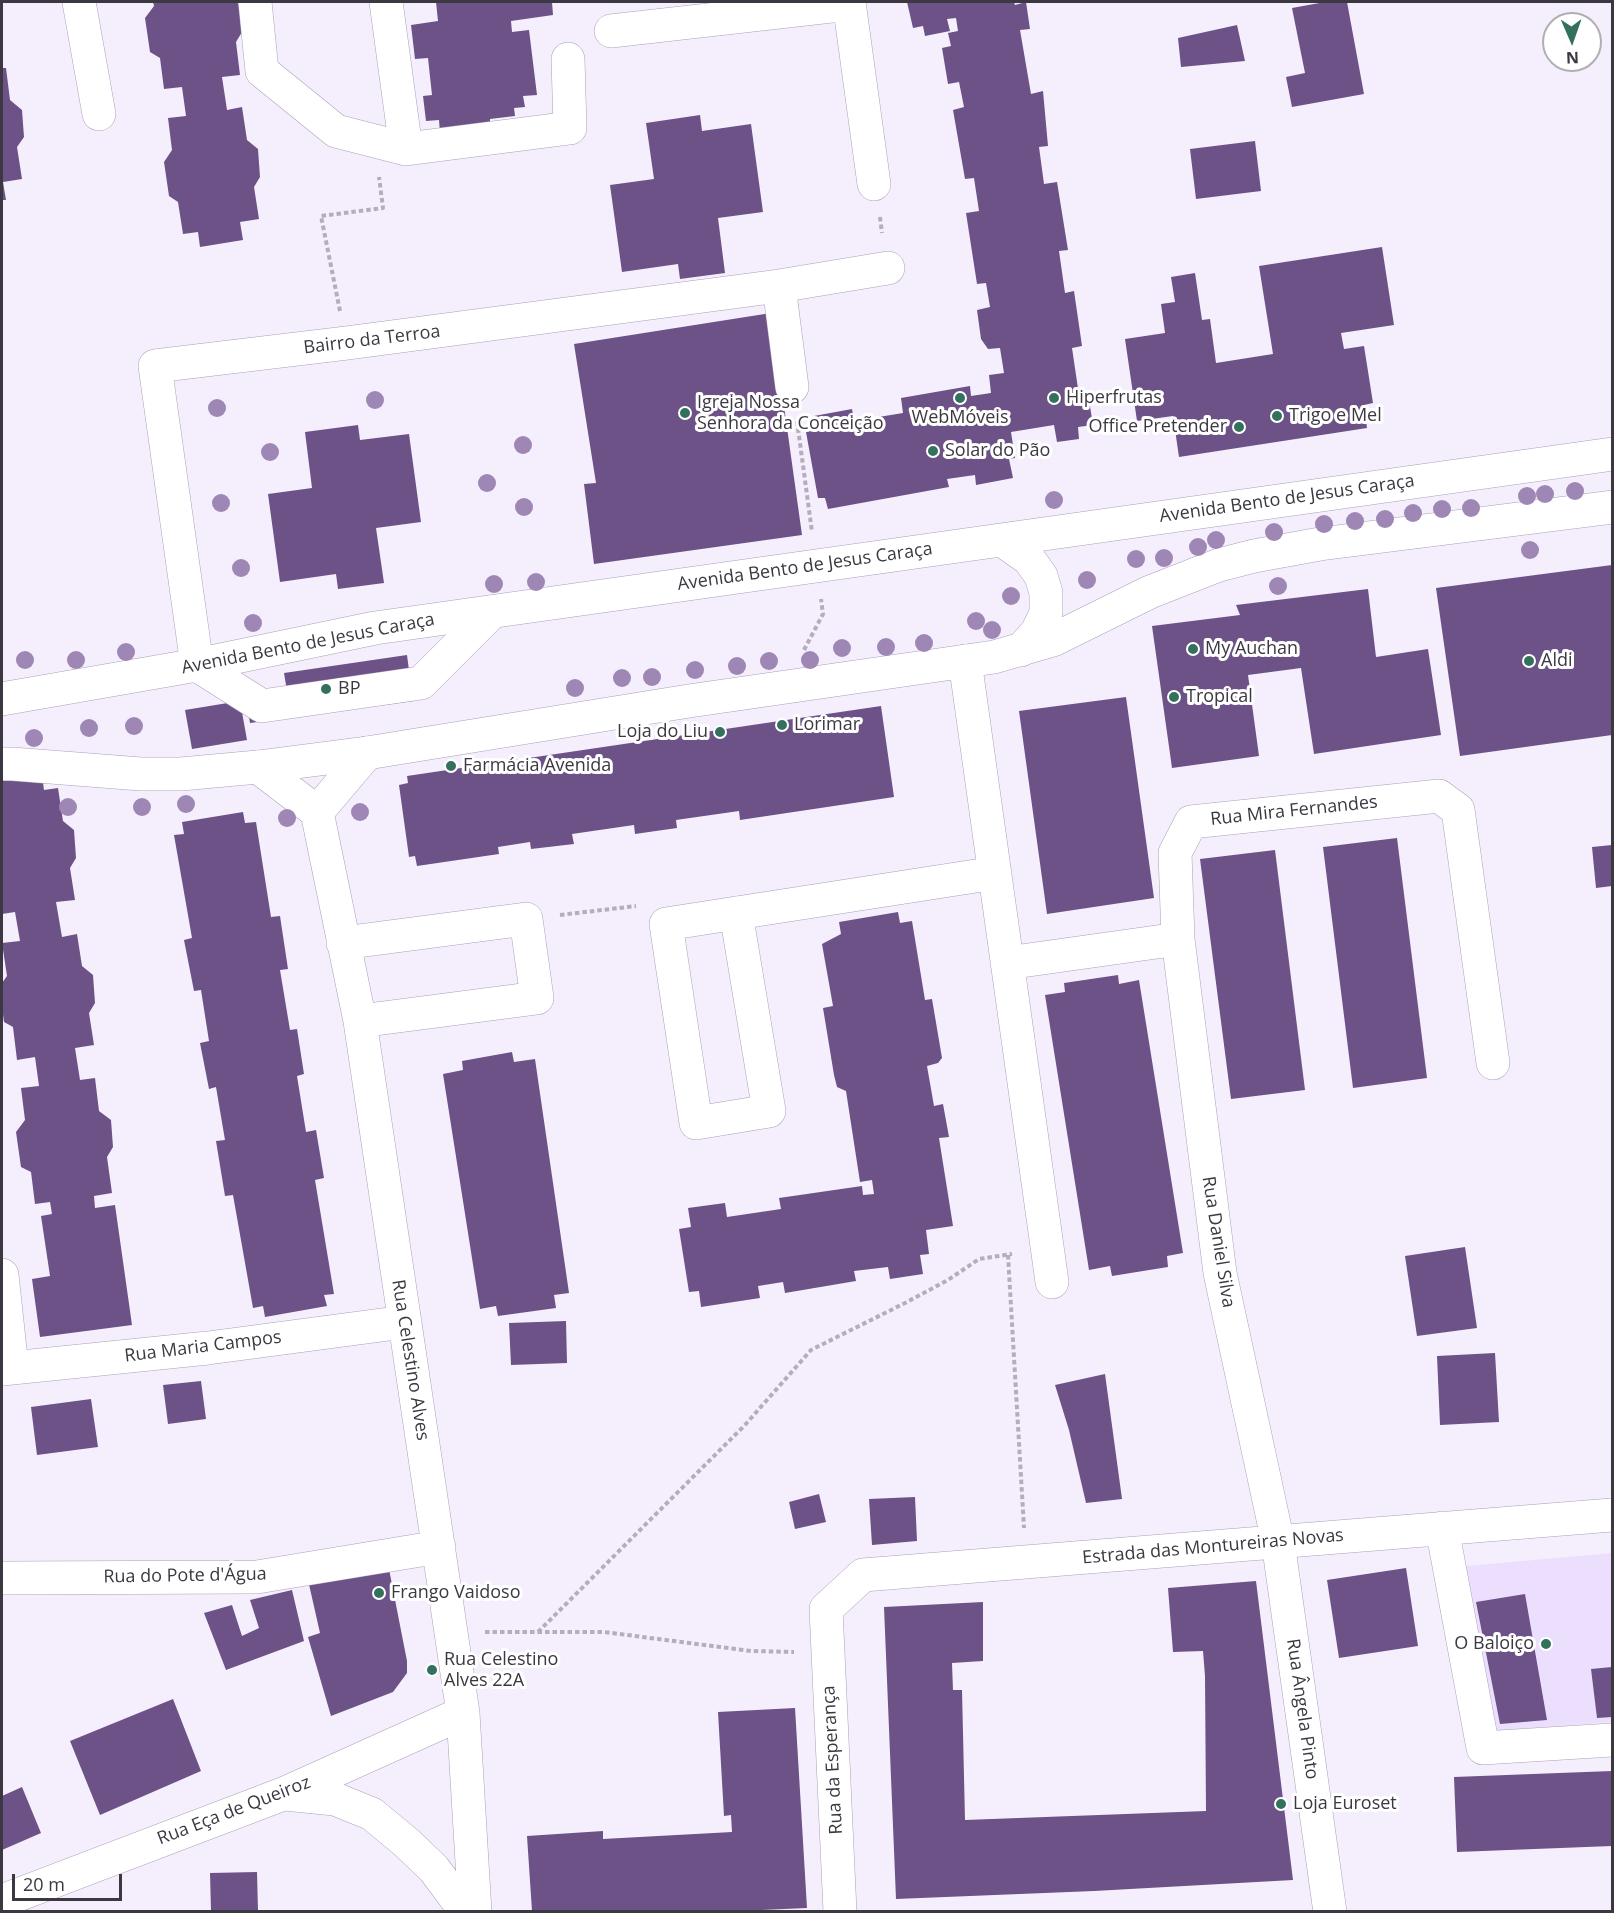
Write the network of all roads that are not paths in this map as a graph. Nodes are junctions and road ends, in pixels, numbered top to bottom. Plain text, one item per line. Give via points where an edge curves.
1 (79, 2) edge
2 (255, 2) edge
3 (387, 2) edge
4 (849, 3) edge
5 (611, 31) dead end
6 (568, 59) dead end
7 (99, 114) dead end
8 (406, 149) junction
9 (874, 184) road end
10 (888, 268) road end
11 (778, 286) junction
12 (792, 387) road end
13 (1612, 454) edge
14 (1612, 507) edge
15 (1002, 540) junction
16 (492, 612) junction
17 (1021, 650) junction
18 (965, 662) junction
19 (197, 665) junction
20 (2, 699) edge
21 (367, 753) junction
22 (2, 765) edge
23 (258, 767) junction
24 (316, 812) junction
25 (995, 873) junction
26 (736, 913) junction
27 (1178, 939) junction
28 (344, 943) junction
29 (1007, 963) junction
30 (360, 1021) junction
31 (1493, 1063) dead end
32 (2, 1275) edge
33 (1052, 1282) dead end
34 (404, 1322) junction
35 (7, 1368) edge
36 (1612, 1515) edge
37 (1442, 1528) junction
38 (1278, 1542) junction
39 (439, 1546) junction
40 (2, 1578) edge
41 (826, 1609) joint
42 (463, 1713) junction
43 (1612, 1740) edge
44 (283, 1794) junction
45 (2, 1901) edge
46 (466, 1911) edge
47 (475, 1911) edge
48 (840, 1911) edge
49 (1330, 1911) edge

1 - 7 street
2 - 8 street via 262,71 336,131
3 - 8 street
4 - 5 street
4 - 9 street
6 - 8 street via 570,129
10 - 11 street, Bairro da Terroa
11 - 12 street
11 - 19 street, Bairro da Terroa via 155,366
13 - 15 street, Avenida Bento de Jesus Caraça
14 - 17 street via 1254,556 1150,592 1053,640
15 - 16 street, Avenida Bento de Jesus Caraça
15 - 17 street via 1029,560 1041,576 1046,593 1046,613 1037,632
16 - 19 street, Avenida Bento de Jesus Caraça via 375,628
16 - 19 street via 421,683 262,706
17 - 18 street
18 - 21 street via 678,702
18 - 25 street
19 - 20 street, Avenida Bento de Jesus Caraça
21 - 23 street
21 - 24 street
22 - 23 street via 141,774
23 - 24 street
24 - 28 street, Rua Celestino Alves
25 - 26 street
25 - 29 street
26 - 26 street via 666,924 696,1123 769,1111
27 - 29 street
27 - 31 street, Rua Mira Fernandes via 1175,852 1191,822 1439,795 1458,810
27 - 38 street, Rua Daniel Silva via 1220,1273
28 - 30 street, Rua Celestino Alves
28 - 30 street via 526,919 537,998
29 - 33 street
30 - 34 street, Rua Celestino Alves
32 - 35 street
34 - 35 street, Rua Maria Campos via 208,1348
34 - 39 street, Rua Celestino Alves
36 - 37 street, Estrada das Montureiras Novas
37 - 38 street, Estrada das Montureiras Novas
37 - 43 street via 1483,1748
38 - 41 street, Estrada das Montureiras Novas via 863,1575
38 - 49 street, Rua Ângela Pinto
39 - 40 street, Rua do Pote d'Água via 257,1577
39 - 42 street, Rua Celestino Alves
41 - 48 street, Rua da Esperança
42 - 44 street, Rua Eça de Queiroz
42 - 47 street, Rua Celestino Alves
44 - 45 street, Rua Eça de Queiroz
44 - 46 street via 335,1799 372,1814 434,1869

